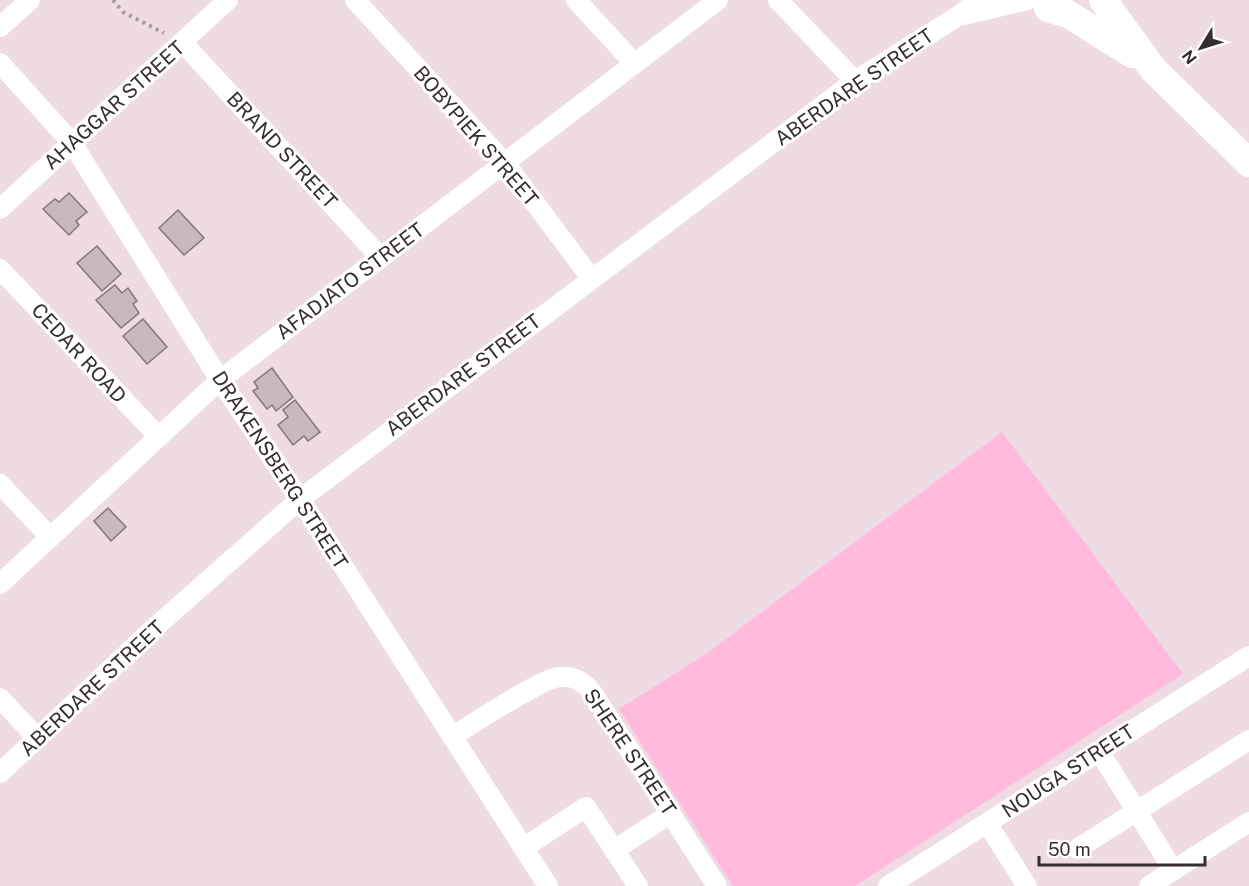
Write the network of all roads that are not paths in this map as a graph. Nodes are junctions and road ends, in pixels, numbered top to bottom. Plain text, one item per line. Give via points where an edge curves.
1 (30, 0) edge
2 (228, 0) edge
3 (355, 0) edge
4 (576, 0) edge
5 (718, 0) edge
6 (778, 0) edge
7 (979, 0) edge
8 (1103, 0) edge
9 (1045, 2) edge
10 (958, 16) junction
11 (0, 27) edge
12 (183, 42) junction
13 (0, 63) edge
14 (634, 63) junction
15 (1154, 69) junction
16 (855, 81) junction
17 (72, 143) junction
18 (1249, 163) edge
19 (505, 164) junction
20 (0, 209) edge
21 (381, 258) junction
22 (0, 269) edge
23 (591, 278) junction
24 (220, 380) junction
25 (159, 437) junction
26 (0, 483) edge
27 (299, 500) junction
28 (50, 537) junction
29 (0, 584) edge
30 (1249, 656) edge
31 (0, 698) edge
32 (453, 736) junction
33 (38, 739) junction
34 (1249, 740) edge
35 (1100, 751) junction
36 (0, 773) edge
37 (1138, 811) junction
38 (670, 813) junction
39 (1249, 822) edge
40 (987, 823) junction
41 (523, 848) junction
42 (1077, 849) dead end
43 (614, 850) junction
44 (1174, 872) edge
45 (548, 886) edge
46 (638, 886) edge
47 (717, 886) edge
48 (888, 886) edge
49 (1027, 886) edge
50 (1149, 886) edge

1 - 11 street
2 - 12 street, AHAGGAR STREET
3 - 19 street, BOBYPIEK STREET
4 - 14 street
5 - 14 street, AFADJATO STREET
6 - 16 street
7 - 10 street, ABERDARE STREET
8 - 15 street
9 - 10 street, ABERDARE STREET
9 - 15 street
10 - 16 street, ABERDARE STREET
12 - 17 street, AHAGGAR STREET
12 - 21 street, BRAND STREET
13 - 17 street, DRAKENSBERG STREET
14 - 19 street, AFADJATO STREET
15 - 18 street
16 - 23 street, ABERDARE STREET
17 - 20 street, AHAGGAR STREET
17 - 24 street, DRAKENSBERG STREET
19 - 21 street, AFADJATO STREET
19 - 23 street, BOBYPIEK STREET
21 - 24 street, AFADJATO STREET
22 - 25 street, CEDAR ROAD
23 - 27 street, ABERDARE STREET
24 - 25 street, AFADJATO STREET
24 - 27 street, DRAKENSBERG STREET
25 - 28 street, AFADJATO STREET
26 - 28 street
27 - 32 street, DRAKENSBERG STREET
27 - 33 street, ABERDARE STREET via 152,630
28 - 29 street, AFADJATO STREET
30 - 35 street, NOUGA STREET
31 - 33 street
32 - 38 street, SHERE STREET via 548,680 561,676 576,679 594,695
32 - 41 street, DRAKENSBERG STREET
33 - 36 street, ABERDARE STREET
34 - 37 street
35 - 37 street
35 - 40 street, NOUGA STREET
37 - 42 street
37 - 44 street
38 - 43 street
38 - 47 street, SHERE STREET
39 - 44 street
40 - 48 street, NOUGA STREET
40 - 49 street
41 - 43 street via 586,807
41 - 45 street, DRAKENSBERG STREET
43 - 46 street
44 - 50 street

